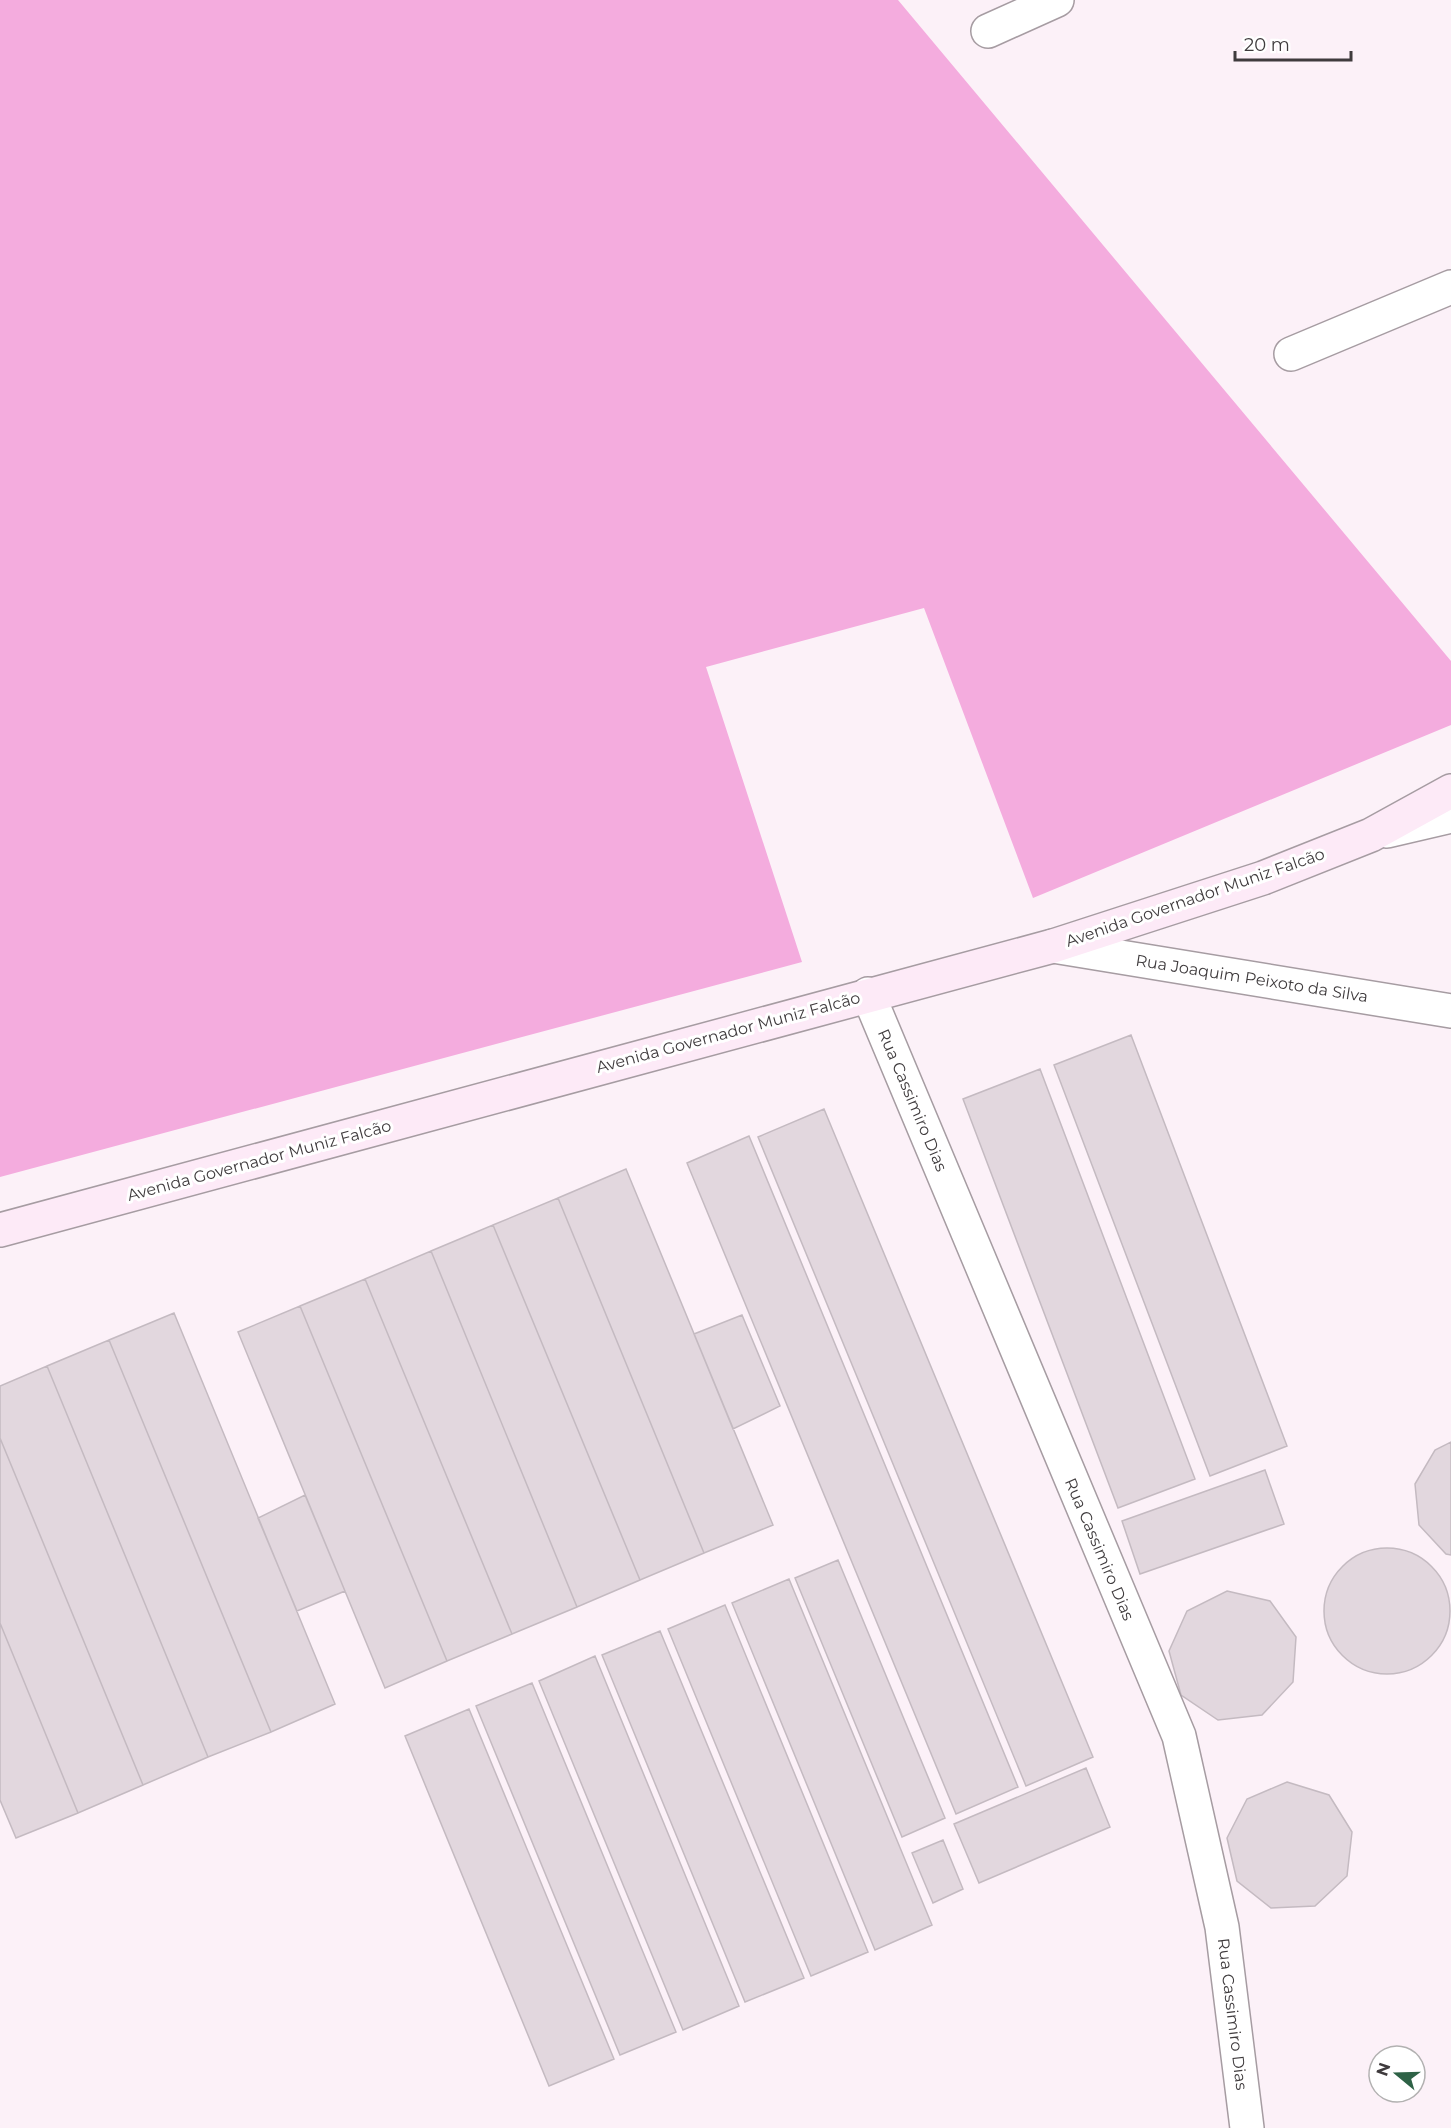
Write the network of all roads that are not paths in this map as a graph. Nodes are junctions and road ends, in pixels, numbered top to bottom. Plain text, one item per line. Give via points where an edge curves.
1 (1057, 0) edge
2 (988, 31) dead end
3 (1451, 287) edge
4 (1291, 354) dead end
5 (1451, 791) edge
6 (1451, 816) edge
7 (1371, 835) junction
8 (1053, 946) junction
9 (868, 994) junction
10 (1451, 1011) edge
11 (0, 1230) edge
12 (1247, 2128) edge

1 - 2 street
3 - 4 street
5 - 7 street
6 - 7 street, Avenida Governador Muniz Falcão
7 - 8 street, Avenida Governador Muniz Falcão via 1263,878
8 - 9 street, Avenida Governador Muniz Falcão
8 - 10 street, Rua Joaquim Peixoto da Silva
9 - 11 street, Avenida Governador Muniz Falcão
9 - 12 street, Rua Cassimiro Dias via 1179,1736 1222,1927

